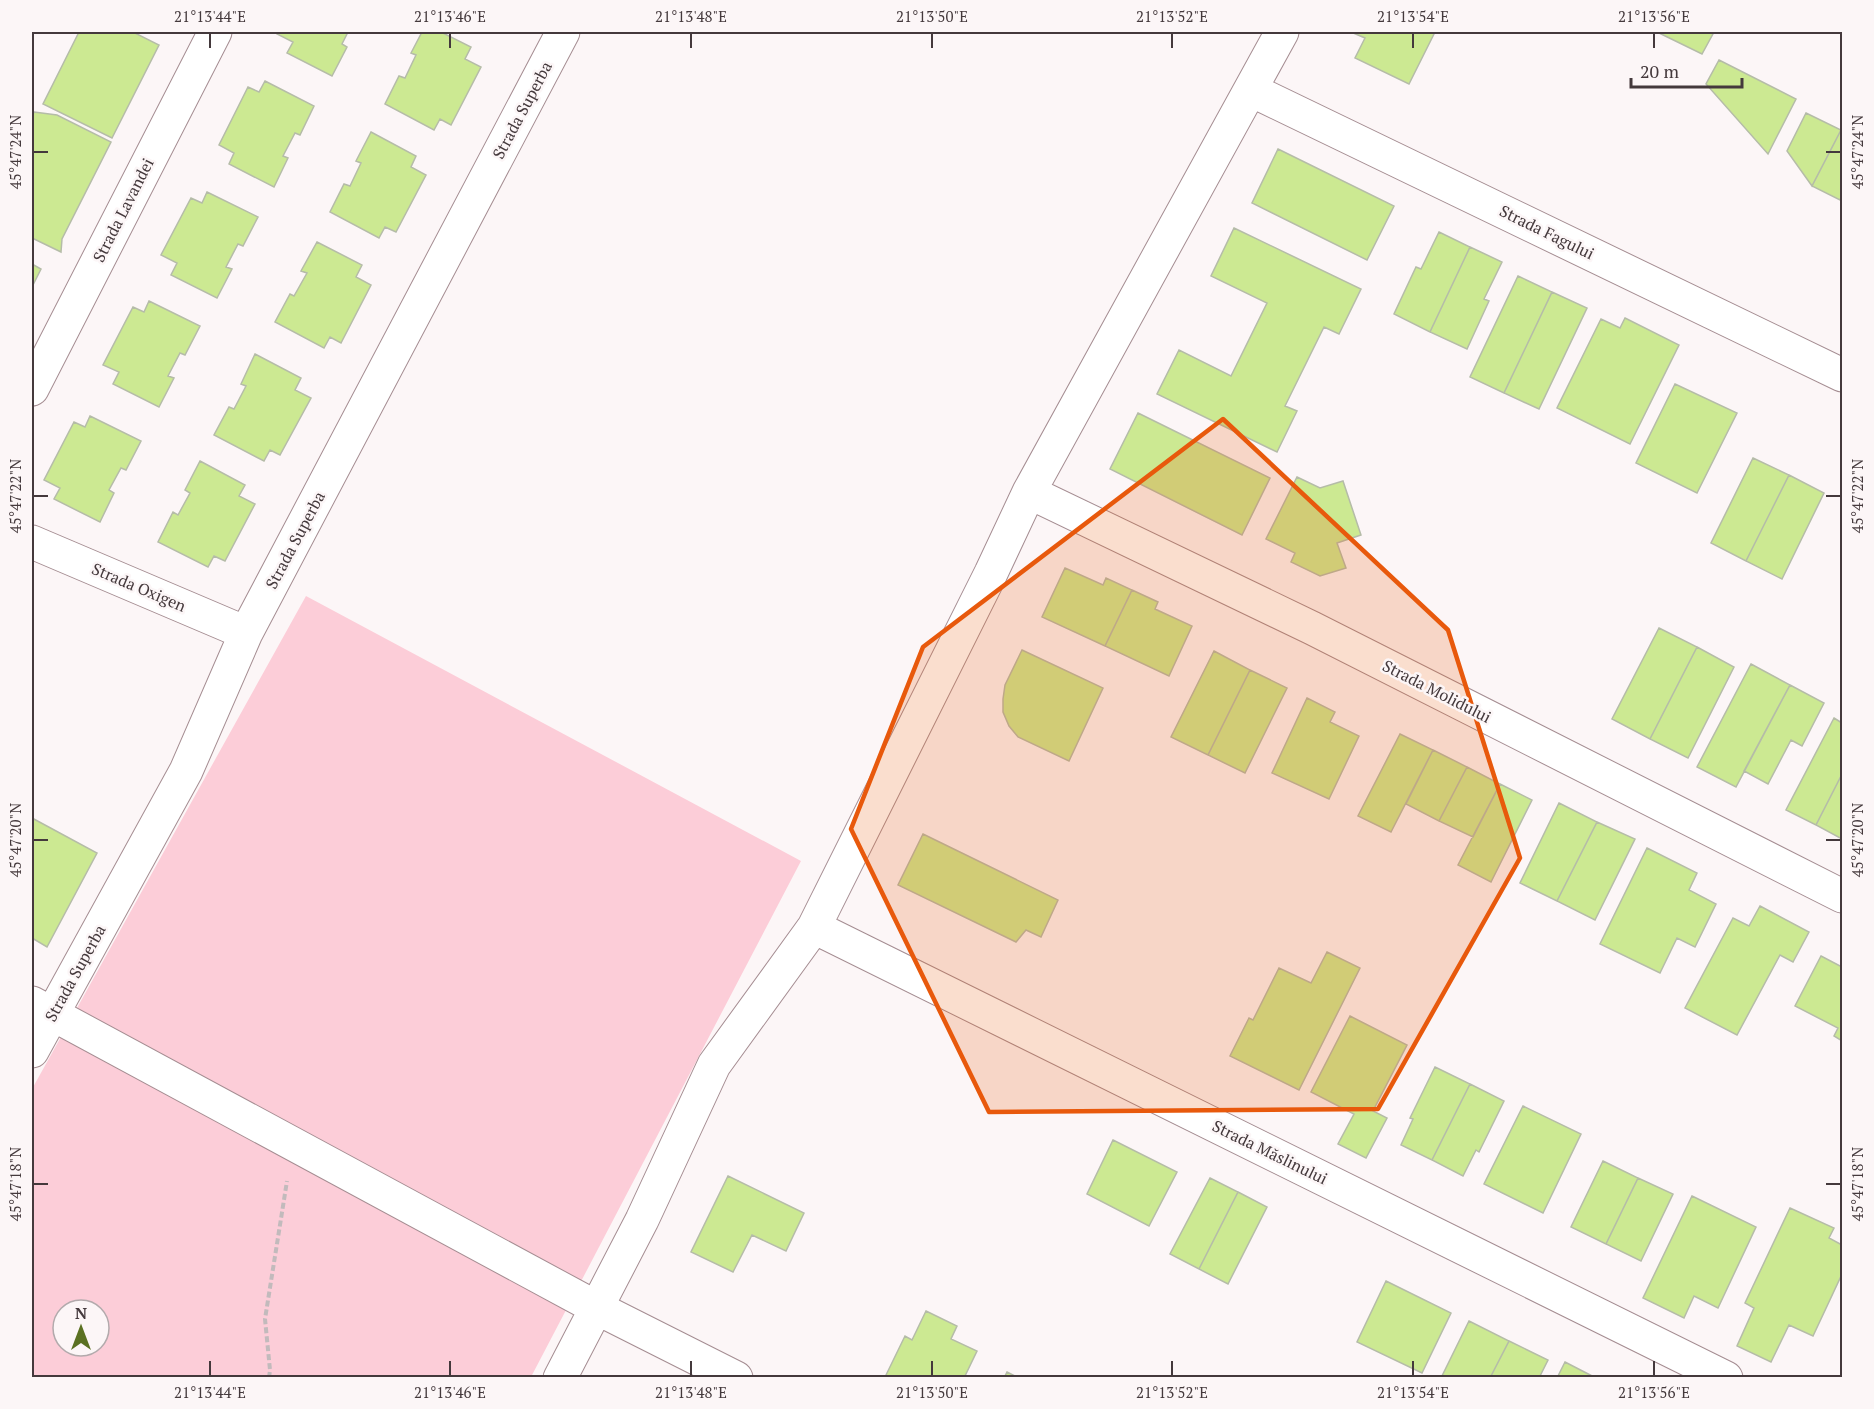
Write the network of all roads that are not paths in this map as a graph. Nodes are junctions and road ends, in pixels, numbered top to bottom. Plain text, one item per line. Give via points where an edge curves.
1 (215, 32) edge
2 (563, 32) edge
3 (1282, 32) edge
4 (1251, 90) junction
5 (1842, 375) edge
6 (32, 389) edge
7 (1029, 492) junction
8 (32, 542) edge
9 (246, 633) junction
10 (1842, 896) edge
11 (814, 927) junction
12 (42, 1009) edge
13 (32, 1051) edge
14 (597, 1308) junction
15 (560, 1377) edge
16 (736, 1377) edge
17 (1726, 1377) edge

1 - 6 street, Strada Lavandei
2 - 9 street, Strada Superba
3 - 4 street
4 - 5 street, Strada Fagului
4 - 7 street
7 - 10 street, Strada Molidului via 1312,628
7 - 11 street
8 - 9 street, Strada Oxigen
9 - 12 street, Strada Superba via 186,771
11 - 14 street via 714,1065
11 - 17 street, Strada Măslinului
12 - 13 street, Strada Superba
12 - 14 street
14 - 15 street
14 - 16 street

